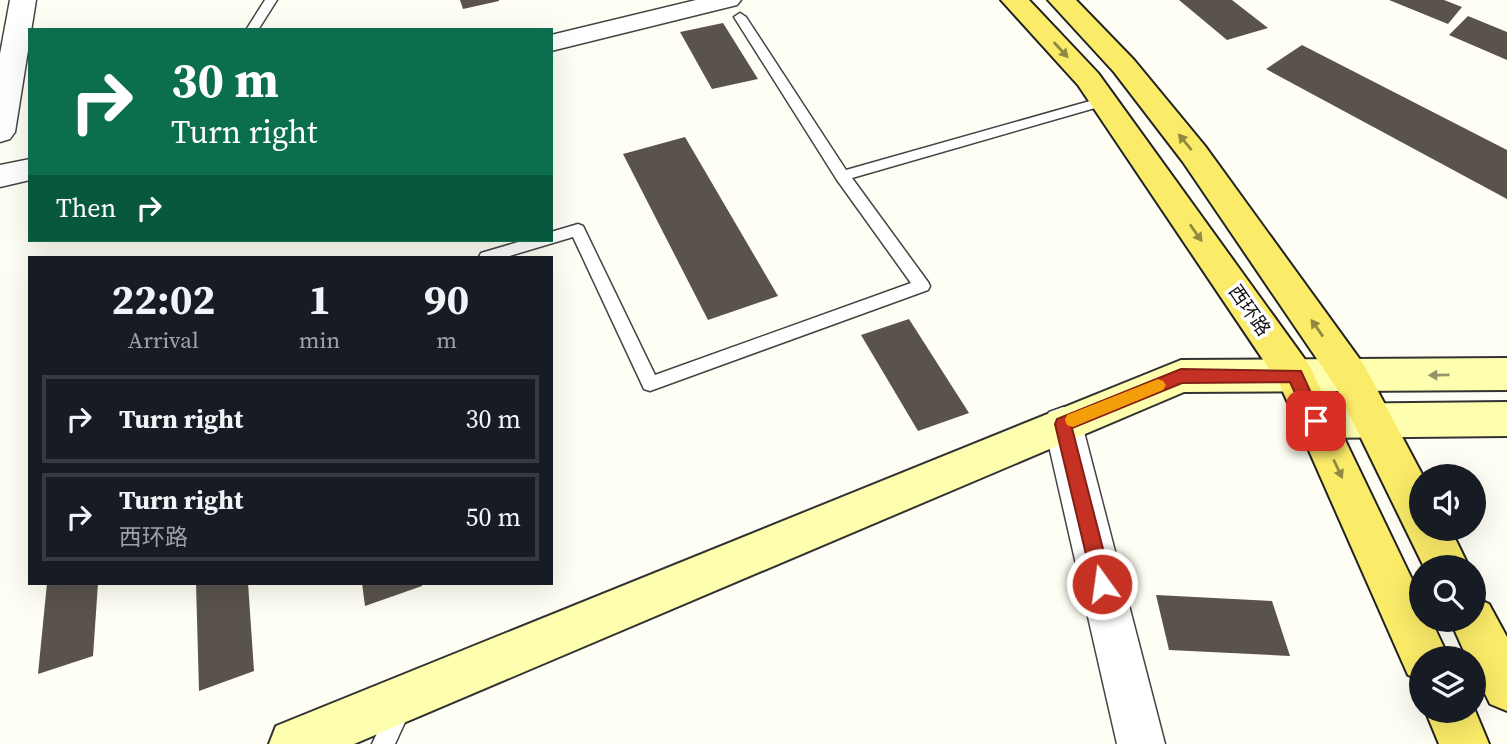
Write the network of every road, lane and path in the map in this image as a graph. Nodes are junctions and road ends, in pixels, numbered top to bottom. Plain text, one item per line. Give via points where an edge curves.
1 (23, 0) edge
2 (271, 0) edge
3 (1014, 0) edge
4 (1060, 0) edge
5 (734, 8) edge
6 (253, 28) edge
7 (553, 43) edge
8 (1104, 101) junction
9 (0, 132) edge
10 (28, 169) edge
11 (0, 176) edge
12 (842, 176) junction
13 (553, 237) edge
14 (537, 242) edge
15 (490, 256) edge
16 (1507, 374) edge
17 (1295, 376) junction
18 (1350, 376) junction
19 (1507, 419) edge
20 (1316, 421) junction
21 (1373, 422) junction
22 (1063, 424) junction
23 (1409, 492) edge
24 (1479, 632) edge
25 (1419, 646) edge
26 (1507, 687) edge
27 (406, 698) junction
28 (1455, 723) edge
29 (294, 744) edge
30 (383, 744) edge
31 (1141, 744) edge
32 (1464, 744) edge

1 - 9 street
2 - 6 lane
3 -> 8 main road, 西环路
18 -> 4 main road via 1194,154 1124,66
5 - 7 street
5 - 12 lane
8 - 12 lane
8 -> 17 main road, 西环路
10 - 11 street
12 - 13 lane via 922,286 650,384 578,230
14 - 15 lane
16 -> 18 street
17 - 18 street
17 - 20 main road, 西环路
17 - 22 street via 1181,376
18 - 21 main road
19 - 21 street
20 - 21 street
20 -> 25 main road, 西环路
21 - 23 main road
22 - 27 street
22 - 31 street
24 - 26 main road
27 - 29 street
27 - 30 lane
28 - 32 main road

